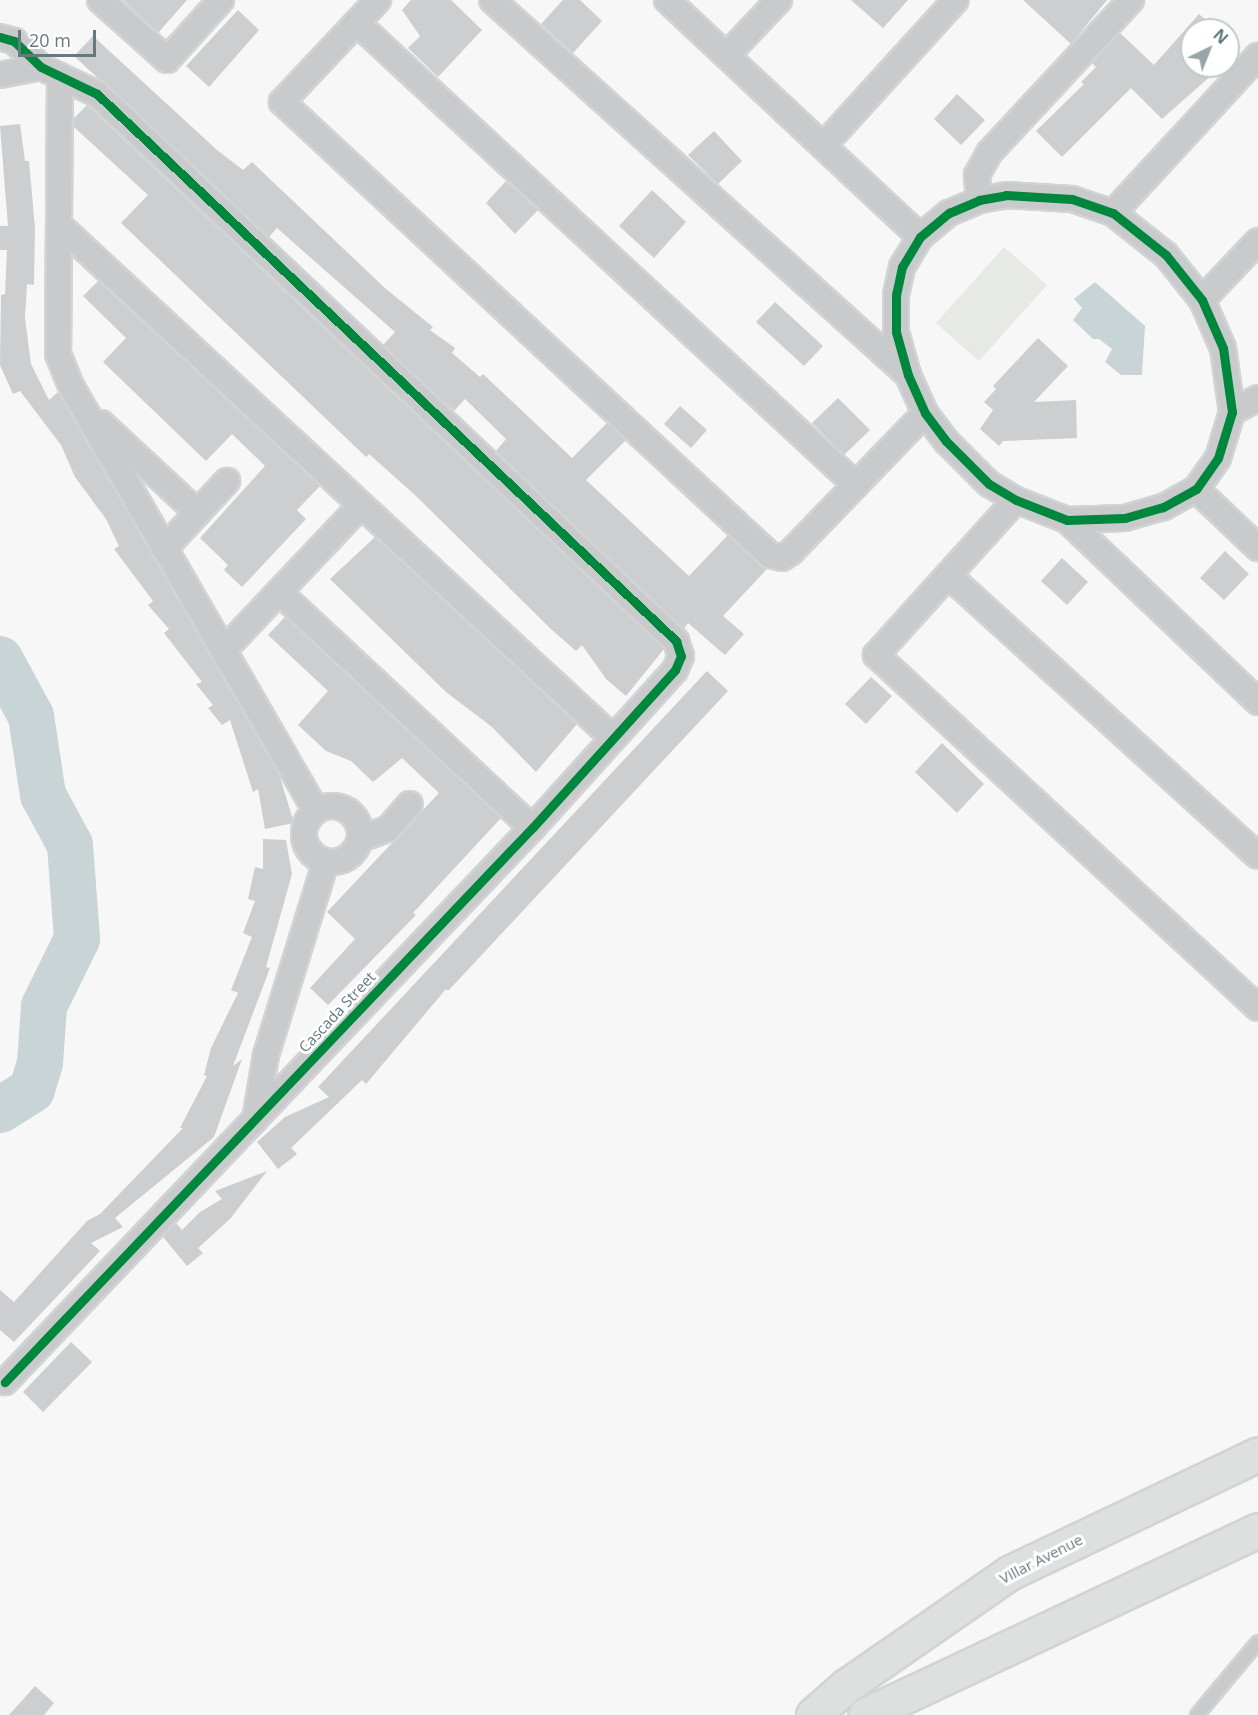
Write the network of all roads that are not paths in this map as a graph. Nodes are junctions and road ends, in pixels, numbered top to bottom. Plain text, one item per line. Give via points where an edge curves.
1 (100, 0) edge
2 (221, 0) edge
3 (378, 0) edge
4 (492, 0) edge
5 (667, 0) edge
6 (778, 0) edge
7 (956, 0) edge
8 (1131, 0) edge
9 (357, 23) junction
10 (0, 38) edge
11 (727, 55) junction
12 (1258, 56) edge
13 (51, 72) junction
14 (0, 75) edge
15 (823, 146) junction
16 (979, 200) junction
17 (1113, 213) junction
18 (60, 226) junction
19 (920, 237) junction
20 (1258, 241) edge
21 (1202, 300) junction
22 (908, 375) junction
23 (1258, 398) edge
24 (84, 408) junction
25 (1232, 412) junction
26 (925, 413) junction
27 (227, 481) dead end
28 (856, 484) junction
29 (1196, 489) junction
30 (1016, 501) junction
31 (361, 505) junction
32 (198, 513) junction
33 (1067, 520) junction
34 (1258, 548) edge
35 (164, 549) junction
36 (948, 575) junction
37 (279, 592) junction
38 (225, 649) junction
39 (1258, 702) edge
40 (613, 738) junction
41 (410, 804) dead end
42 (316, 810) junction
43 (532, 828) junction
44 (360, 839) junction
45 (1258, 856) edge
46 (326, 861) junction
47 (1258, 1008) edge
48 (255, 1120) junction
49 (5, 1382) dead end
50 (1258, 1454) edge
51 (1258, 1530) edge
52 (1258, 1641) edge
53 (813, 1715) edge
54 (865, 1715) edge
55 (1197, 1715) edge

1 - 2 street via 166,60
3 - 9 street
4 - 22 street
5 - 11 street
6 - 11 street
7 - 15 street
8 - 16 street via 989,153 977,175
9 - 28 street
9 - 28 street via 282,102 770,555 782,558 791,552
10 - 13 street via 14,41
11 - 15 street
12 - 17 street
13 - 14 street
13 - 18 street
13 - 40 street, Cascada Street via 97,94 676,642 681,656 675,670
15 - 19 street
16 - 17 street via 1006,195 1072,199
16 - 19 street via 949,213
17 - 21 street via 1166,255
18 - 24 street via 58,354
18 - 31 street
19 - 22 street via 902,267 896,295 896,332
20 - 21 street
21 - 25 street via 1223,348
22 - 26 street
23 - 25 street
24 - 32 street
24 - 35 street
25 - 29 street via 1218,458
26 - 28 street
26 - 30 street via 969,465
27 - 32 street
29 - 33 street via 1163,507 1125,518
29 - 34 street
30 - 33 street
30 - 36 street
31 - 37 street
31 - 40 street
32 - 35 street
33 - 39 street
35 - 38 street
36 - 45 street
36 - 47 street via 876,655
37 - 38 street
37 - 43 street
38 - 42 street
40 - 43 street, Cascada Street
41 - 44 street via 388,829
42 - 44 street via 334,806 351,813
42 - 46 street via 305,825 306,843 310,851
43 - 48 street, Cascada Street
44 - 46 street via 351,855
46 - 48 street via 266,1055
48 - 49 street, Cascada Street
50 - 53 street, Villar Avenue via 1009,1573 846,1686
51 - 54 street
52 - 55 lane

